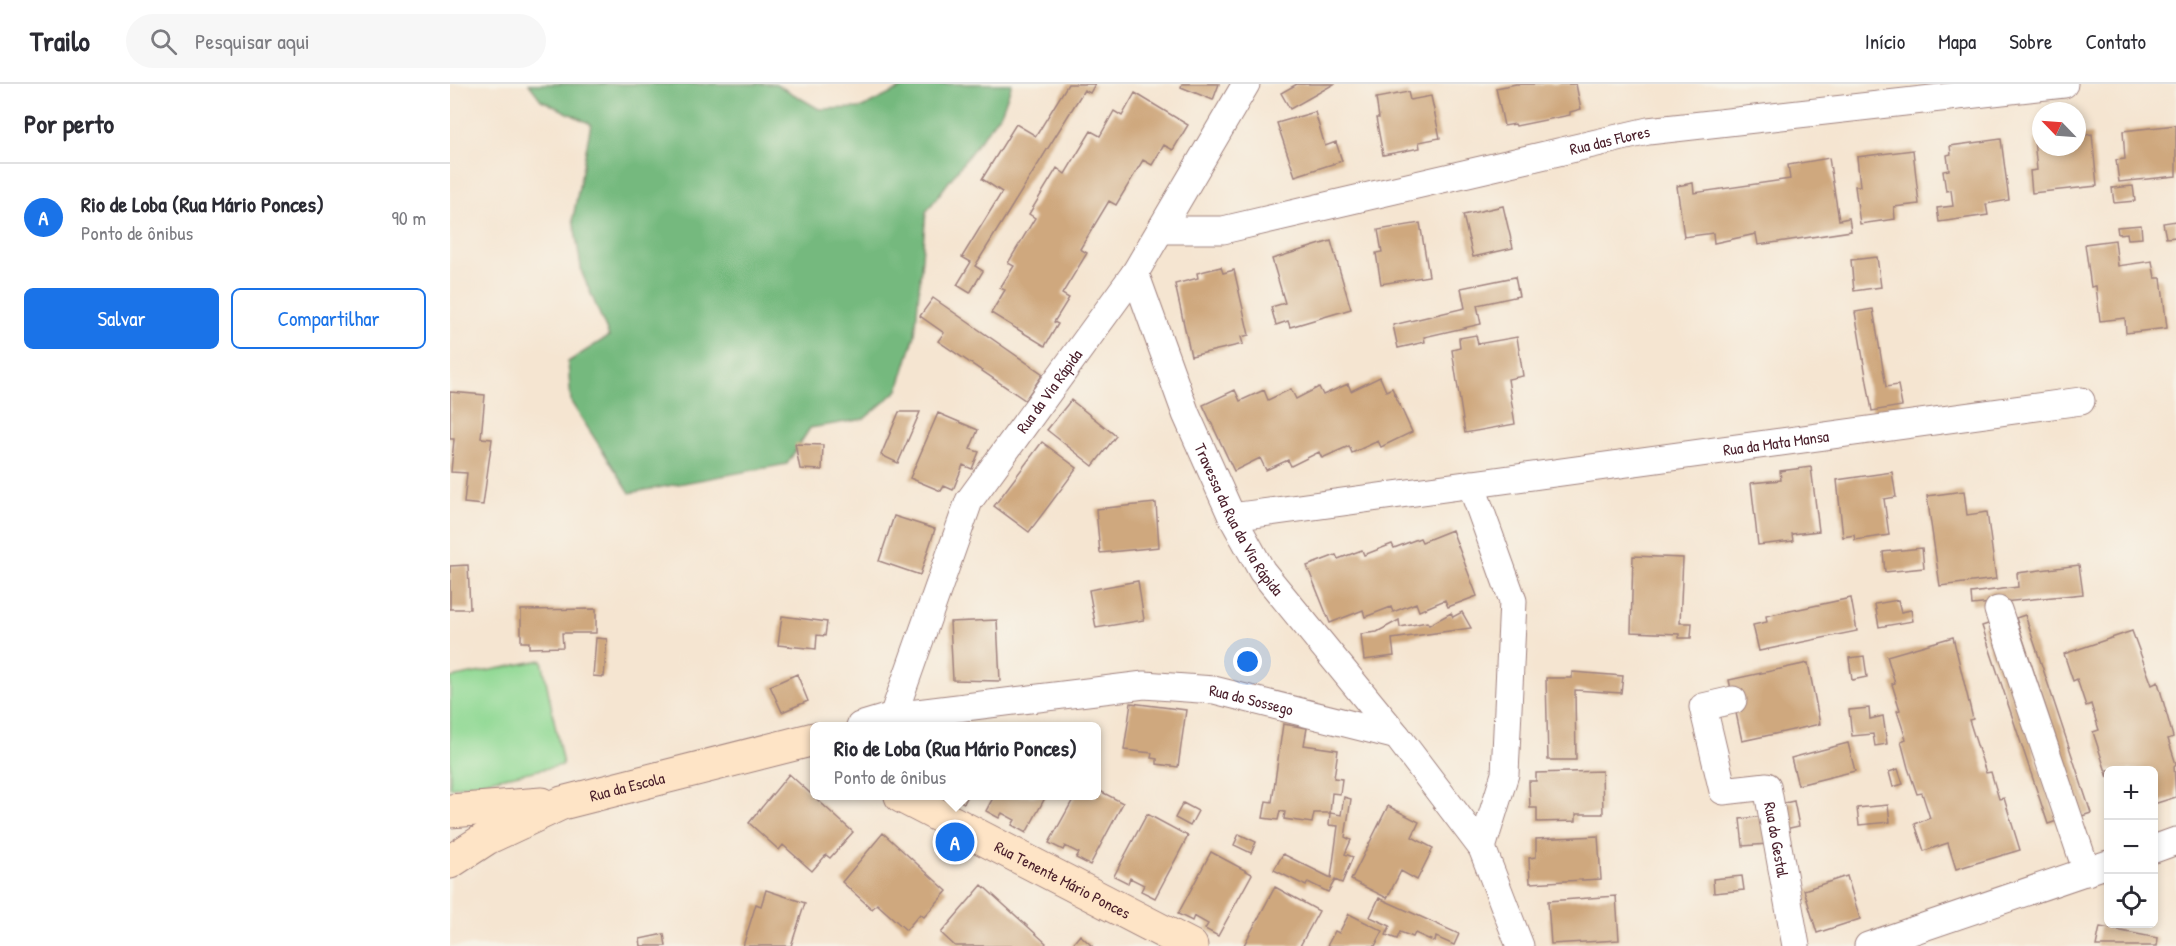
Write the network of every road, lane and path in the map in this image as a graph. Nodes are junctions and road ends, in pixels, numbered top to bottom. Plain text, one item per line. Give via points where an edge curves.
1 (1246, 84) edge
2 (2064, 84) edge
3 (1162, 230) junction
4 (1135, 273) junction
5 (2081, 400) dead end
6 (1471, 484) junction
7 (1232, 517) junction
8 (1998, 610) dead end
9 (1733, 700) dead end
10 (893, 717) junction
11 (875, 722) edge
12 (1397, 736) junction
13 (810, 740) edge
14 (911, 800) edge
15 (471, 819) edge
16 (450, 828) edge
17 (2176, 841) edge
18 (1482, 848) junction
19 (2158, 848) edge
20 (450, 862) edge
21 (2098, 868) edge
22 (1191, 946) edge
23 (1520, 946) edge
24 (1796, 946) edge
25 (1868, 946) edge

1 - 3 street, Rua da Via Rápida
2 - 3 street, Rua das Flores via 1648,131 1223,230
3 - 4 street, Rua da Via Rápida
4 - 7 street, Travessa da Rua da Via Rápida via 1186,414
4 - 10 street, Rua da Via Rápida via 969,501
5 - 6 street, Rua da Mata Mansa
6 - 7 street, Rua da Mata Mansa
6 - 18 street via 1513,601 1505,774
7 - 12 street, Travessa da Rua da Via Rápida via 1262,571
8 - 21 street
9 - 24 street, Rua do Gestal via 1704,707 1724,791 1767,786
10 - 11 street, Rua do Sossego
10 - 12 street, Rua do Sossego via 1144,685 1214,690
12 - 18 street
13 - 15 street, Rua da Escola via 562,803
14 - 22 street, Rua Tenente Mário Ponces
15 - 16 street via 475,837
15 - 20 street
17 - 19 street
18 - 23 street
21 - 25 street

